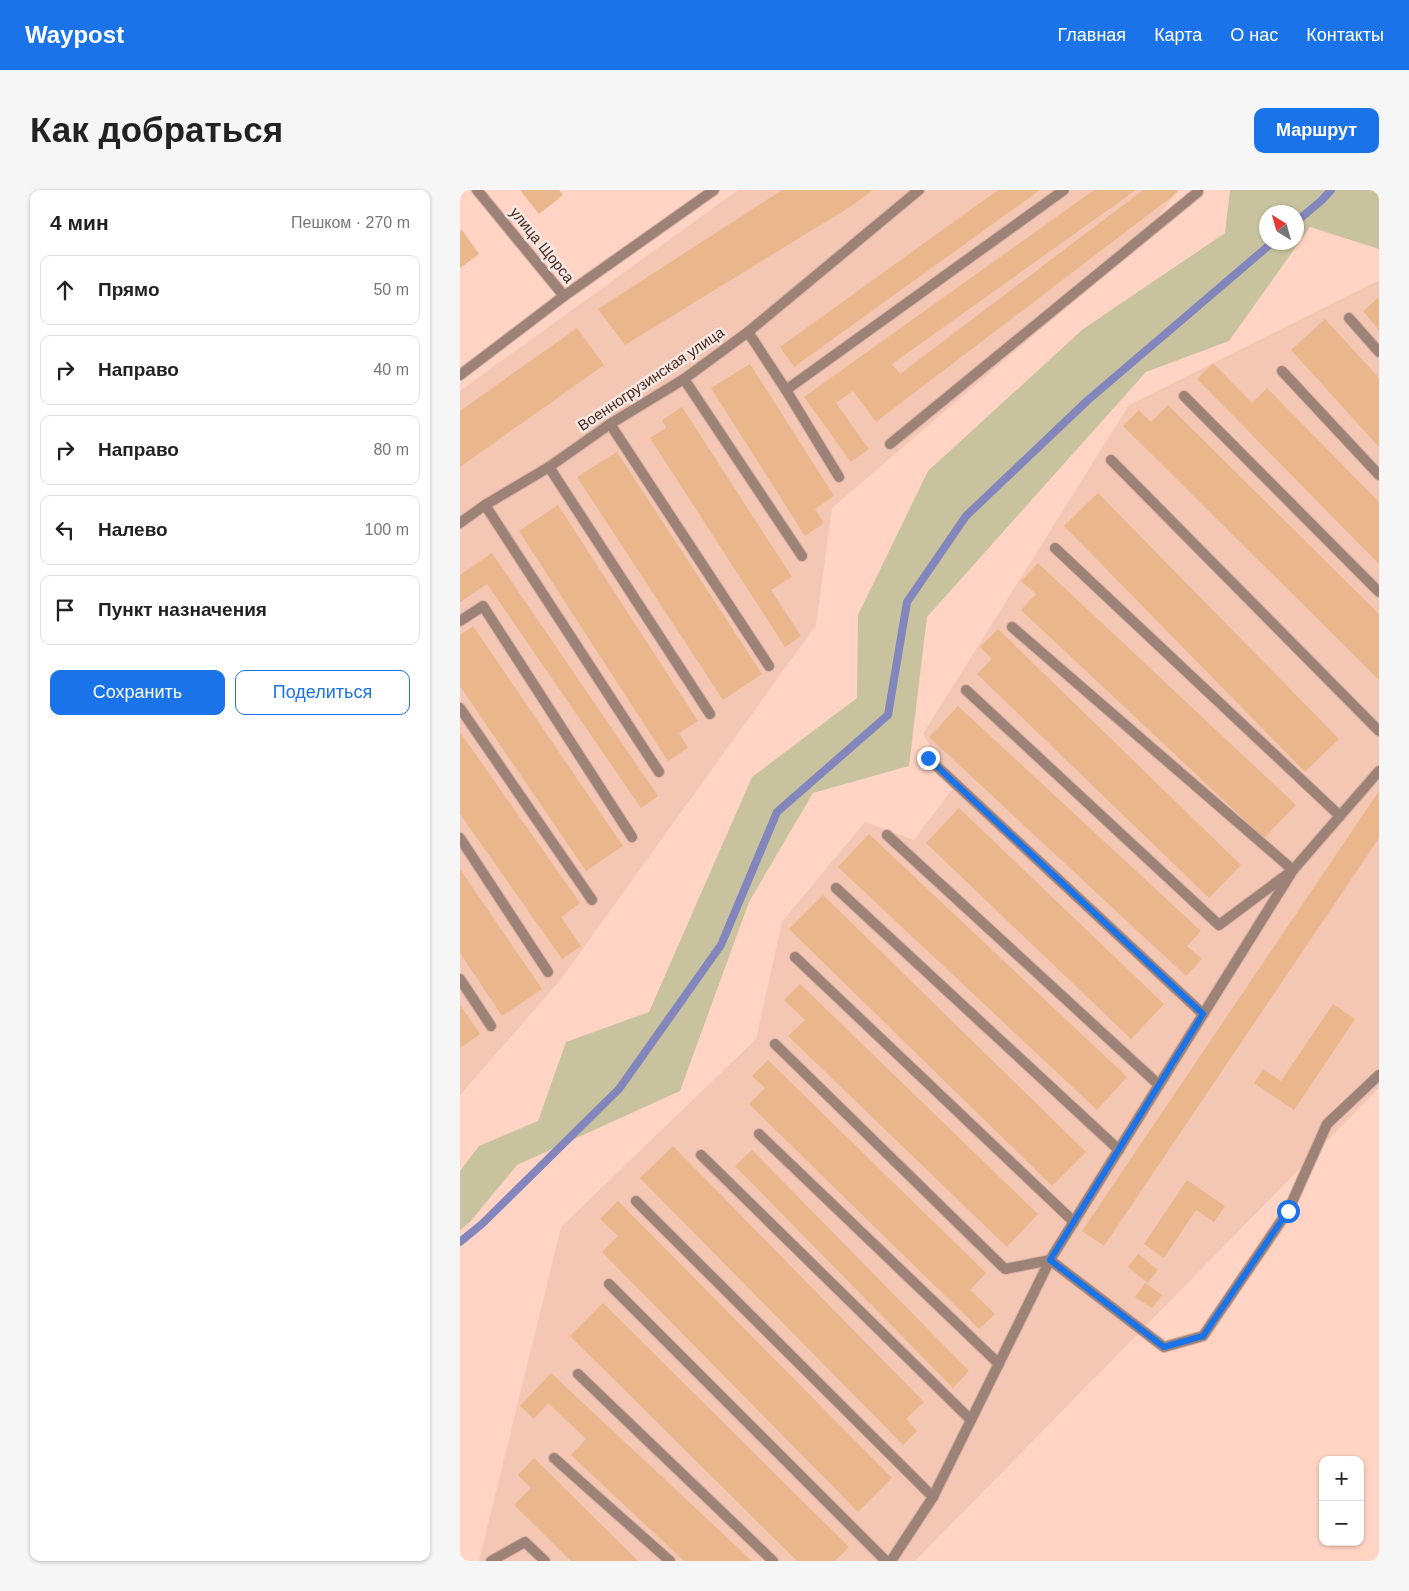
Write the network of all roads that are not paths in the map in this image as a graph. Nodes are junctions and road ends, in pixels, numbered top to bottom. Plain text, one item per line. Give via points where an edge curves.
1 (477, 190) edge
2 (714, 190) edge
3 (919, 190) edge
4 (1064, 190) edge
5 (1198, 190) edge
6 (564, 296) junction
7 (1349, 318) dead end
8 (748, 332) junction
9 (1379, 352) edge
10 (1282, 371) dead end
11 (460, 376) edge
12 (684, 379) junction
13 (786, 390) junction
14 (1184, 396) dead end
15 (610, 424) junction
16 (890, 444) dead end
17 (1111, 460) dead end
18 (550, 467) junction
19 (1379, 475) edge
20 (839, 477) dead end
21 (485, 505) junction
22 (460, 523) edge
23 (1055, 548) dead end
24 (802, 556) dead end
25 (1379, 592) edge
26 (460, 621) edge
27 (1012, 627) dead end
28 (769, 666) dead end
29 (966, 690) dead end
30 (460, 708) edge
31 (710, 714) dead end
32 (1379, 730) edge
33 (928, 758) dead end
34 (1379, 771) edge
35 (659, 772) dead end
36 (1340, 816) junction
37 (887, 835) dead end
38 (632, 837) dead end
39 (460, 838) edge
40 (1293, 870) junction
41 (836, 888) dead end
42 (592, 900) dead end
43 (795, 957) dead end
44 (548, 972) dead end
45 (460, 979) edge
46 (1203, 1014) junction
47 (491, 1026) dead end
48 (775, 1044) dead end
49 (1379, 1075) edge
50 (1159, 1085) junction
51 (759, 1134) dead end
52 (1119, 1150) junction
53 (701, 1155) dead end
54 (636, 1201) dead end
55 (1074, 1222) junction
56 (1050, 1260) junction
57 (609, 1284) dead end
58 (999, 1364) junction
59 (578, 1374) dead end
60 (972, 1420) junction
61 (554, 1458) dead end
62 (933, 1497) junction
63 (491, 1561) edge
64 (545, 1561) edge
65 (670, 1561) edge
66 (773, 1561) edge
67 (886, 1561) edge
68 (891, 1561) edge

1 - 6 street, улица Щорса
2 - 6 street
3 - 8 street, Военногрузинская улица
4 - 13 street
5 - 16 street
6 - 11 street
7 - 9 street
8 - 12 street, Военногрузинская улица
8 - 13 street
10 - 19 street
12 - 15 street, Военногрузинская улица
12 - 24 street
13 - 20 street
14 - 25 street
15 - 18 street, Военногрузинская улица
15 - 28 street
17 - 32 street
18 - 21 street, Военногрузинская улица
18 - 31 street
21 - 22 street, Военногрузинская улица
21 - 35 street
23 - 36 street
26 - 38 street via 483,606
27 - 40 street
29 - 40 street via 1219,925
30 - 42 street
33 - 46 street
34 - 36 street
36 - 40 street
37 - 50 street
39 - 44 street
40 - 46 street
41 - 52 street
43 - 55 street
45 - 47 street
46 - 50 street
48 - 56 street via 1005,1269
49 - 56 street via 1327,1124 1288,1211 1203,1336 1164,1347
50 - 52 street
51 - 58 street
52 - 55 street
53 - 60 street
54 - 62 street
55 - 56 street
56 - 58 street
57 - 67 street
58 - 60 street
59 - 66 street
60 - 62 street
61 - 65 street
62 - 68 street
63 - 64 street via 525,1542

